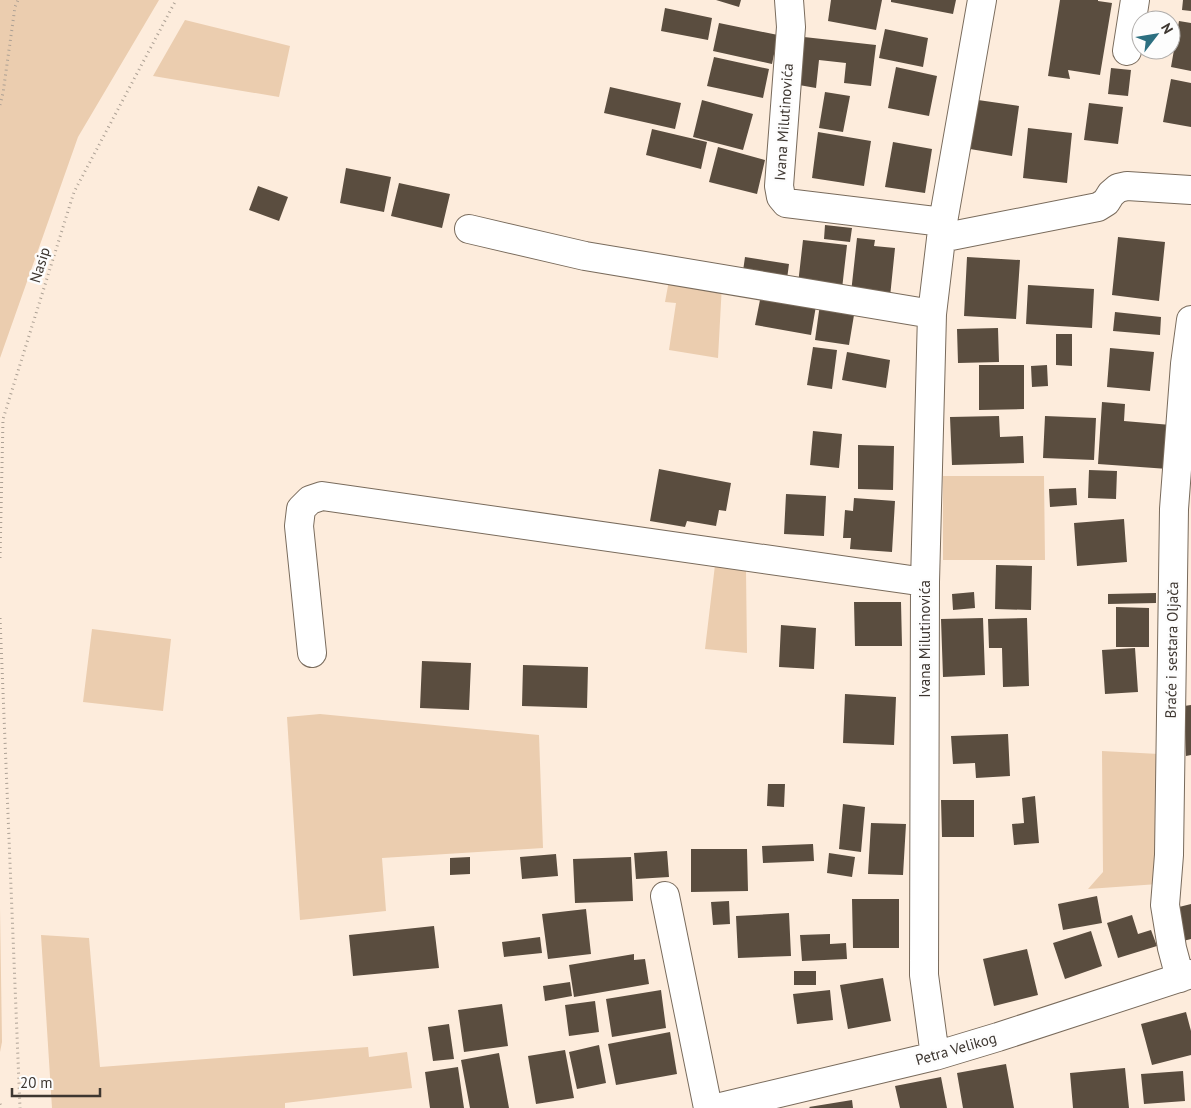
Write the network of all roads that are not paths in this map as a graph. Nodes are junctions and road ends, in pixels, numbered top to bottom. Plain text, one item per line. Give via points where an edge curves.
1 (789, 0) edge
2 (982, 0) edge
3 (1135, 0) edge
4 (1127, 51) dead end
5 (1191, 190) edge
6 (469, 229) dead end
7 (942, 230) junction
8 (932, 314) junction
9 (1191, 320) edge
10 (925, 582) junction
11 (312, 653) dead end
12 (665, 896) dead end
13 (1186, 976) edge
14 (935, 1056) junction
15 (708, 1108) edge
16 (716, 1108) edge

1 - 7 street, Ivana Milutinovića via 791,27 780,197 786,203
2 - 7 street, Ivana Milutinovića
3 - 4 street
5 - 7 street via 1127,186 1118,188 1098,207
6 - 8 street via 585,256
7 - 8 street, Ivana Milutinovića
8 - 10 street, Ivana Milutinovića
9 - 13 street, Braće i sestara Oljača via 1174,509 1169,855 1165,905 1172,948
10 - 11 street via 322,496 310,500 301,509 299,526
10 - 14 street, Ivana Milutinovića via 924,975
12 - 15 street
13 - 14 street, Petra Velikog
14 - 16 street, Petra Velikog

